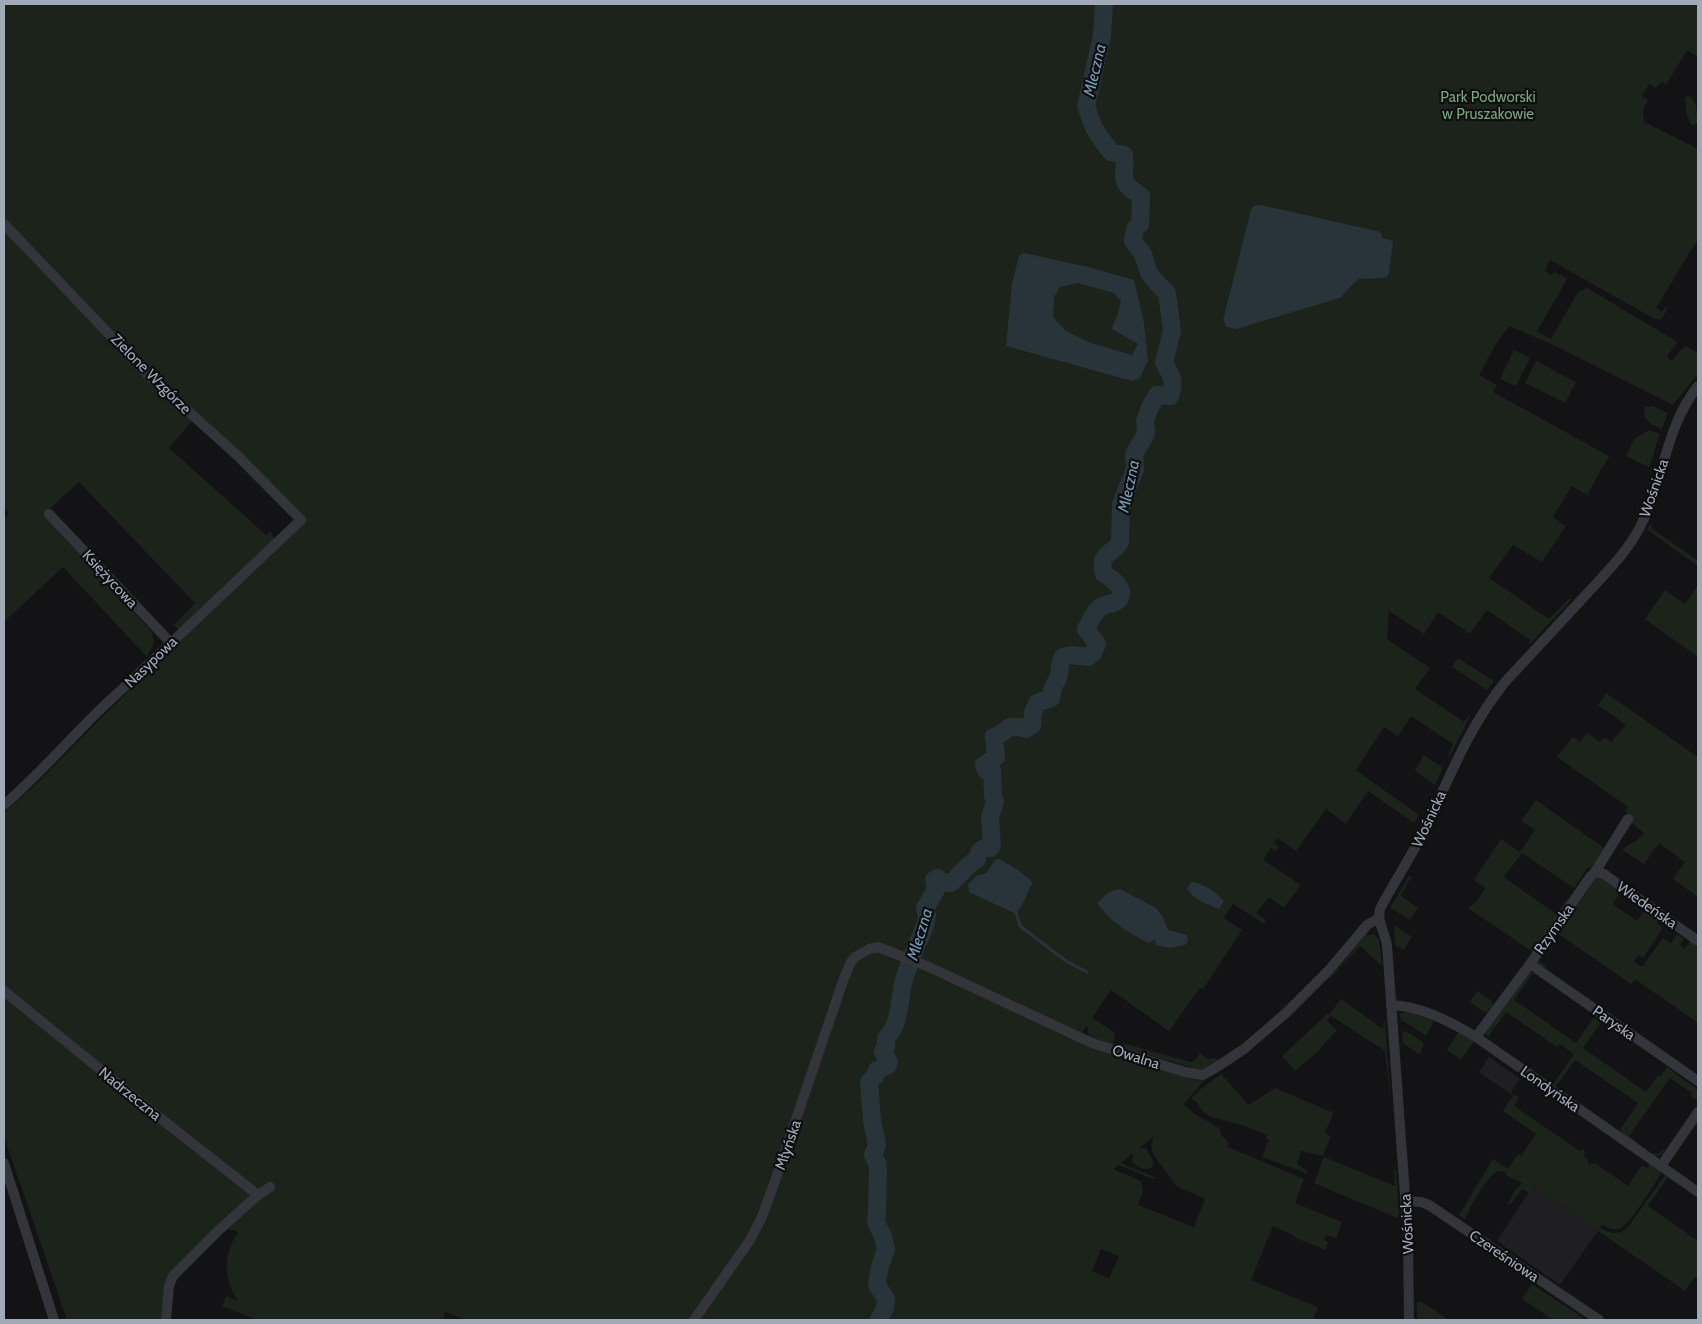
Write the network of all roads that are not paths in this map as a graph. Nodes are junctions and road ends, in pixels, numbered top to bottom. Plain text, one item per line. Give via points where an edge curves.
1 (4, 224) edge
2 (1698, 386) edge
3 (50, 514) dead end
4 (301, 520) joint
5 (171, 643) junction
6 (4, 805) edge
7 (1628, 819) dead end
8 (1595, 872) junction
9 (1378, 918) junction
10 (1698, 941) edge
11 (856, 957) joint
12 (1530, 964) junction
13 (4, 991) edge
14 (1391, 1005) junction
15 (1476, 1037) junction
16 (1698, 1081) edge
17 (1698, 1112) edge
18 (4, 1163) edge
19 (1661, 1166) junction
20 (270, 1187) dead end
21 (1698, 1192) edge
22 (258, 1195) junction
23 (1406, 1201) junction
24 (54, 1320) edge
25 (166, 1320) edge
26 (694, 1320) edge
27 (1409, 1320) edge
28 (1599, 1320) edge

1 - 4 street, Zielone Wzgórze via 150,376 239,457
2 - 9 street, Wośnicka via 1676,423 1640,528 1614,564 1489,702 1462,748 1414,852 1380,909
3 - 5 street, Księżycowa
4 - 5 street, Nasypowa
5 - 6 street, Nasypowa
7 - 8 street, Rzymska
8 - 10 street, Wiedeńska via 1604,874
8 - 12 street, Rzymska
9 - 11 street, Owalna via 1366,926 1329,970 1286,1013 1244,1049 1204,1075 1092,1043 878,947
9 - 14 street, Wośnicka via 1388,945
11 - 26 street, Młyńska via 844,978 760,1219 750,1240
12 - 15 street, Rzymska
12 - 16 street, Paryska
13 - 22 street, Nadrzeczna
14 - 15 street, Londyńska via 1406,1006 1442,1018
14 - 23 street, Wośnicka
15 - 19 street, Londyńska
17 - 19 street
18 - 24 street
19 - 21 street, Londyńska
20 - 22 street
22 - 25 street via 173,1276
23 - 27 street, Wośnicka
23 - 28 street, Czereśniowa via 1429,1205

